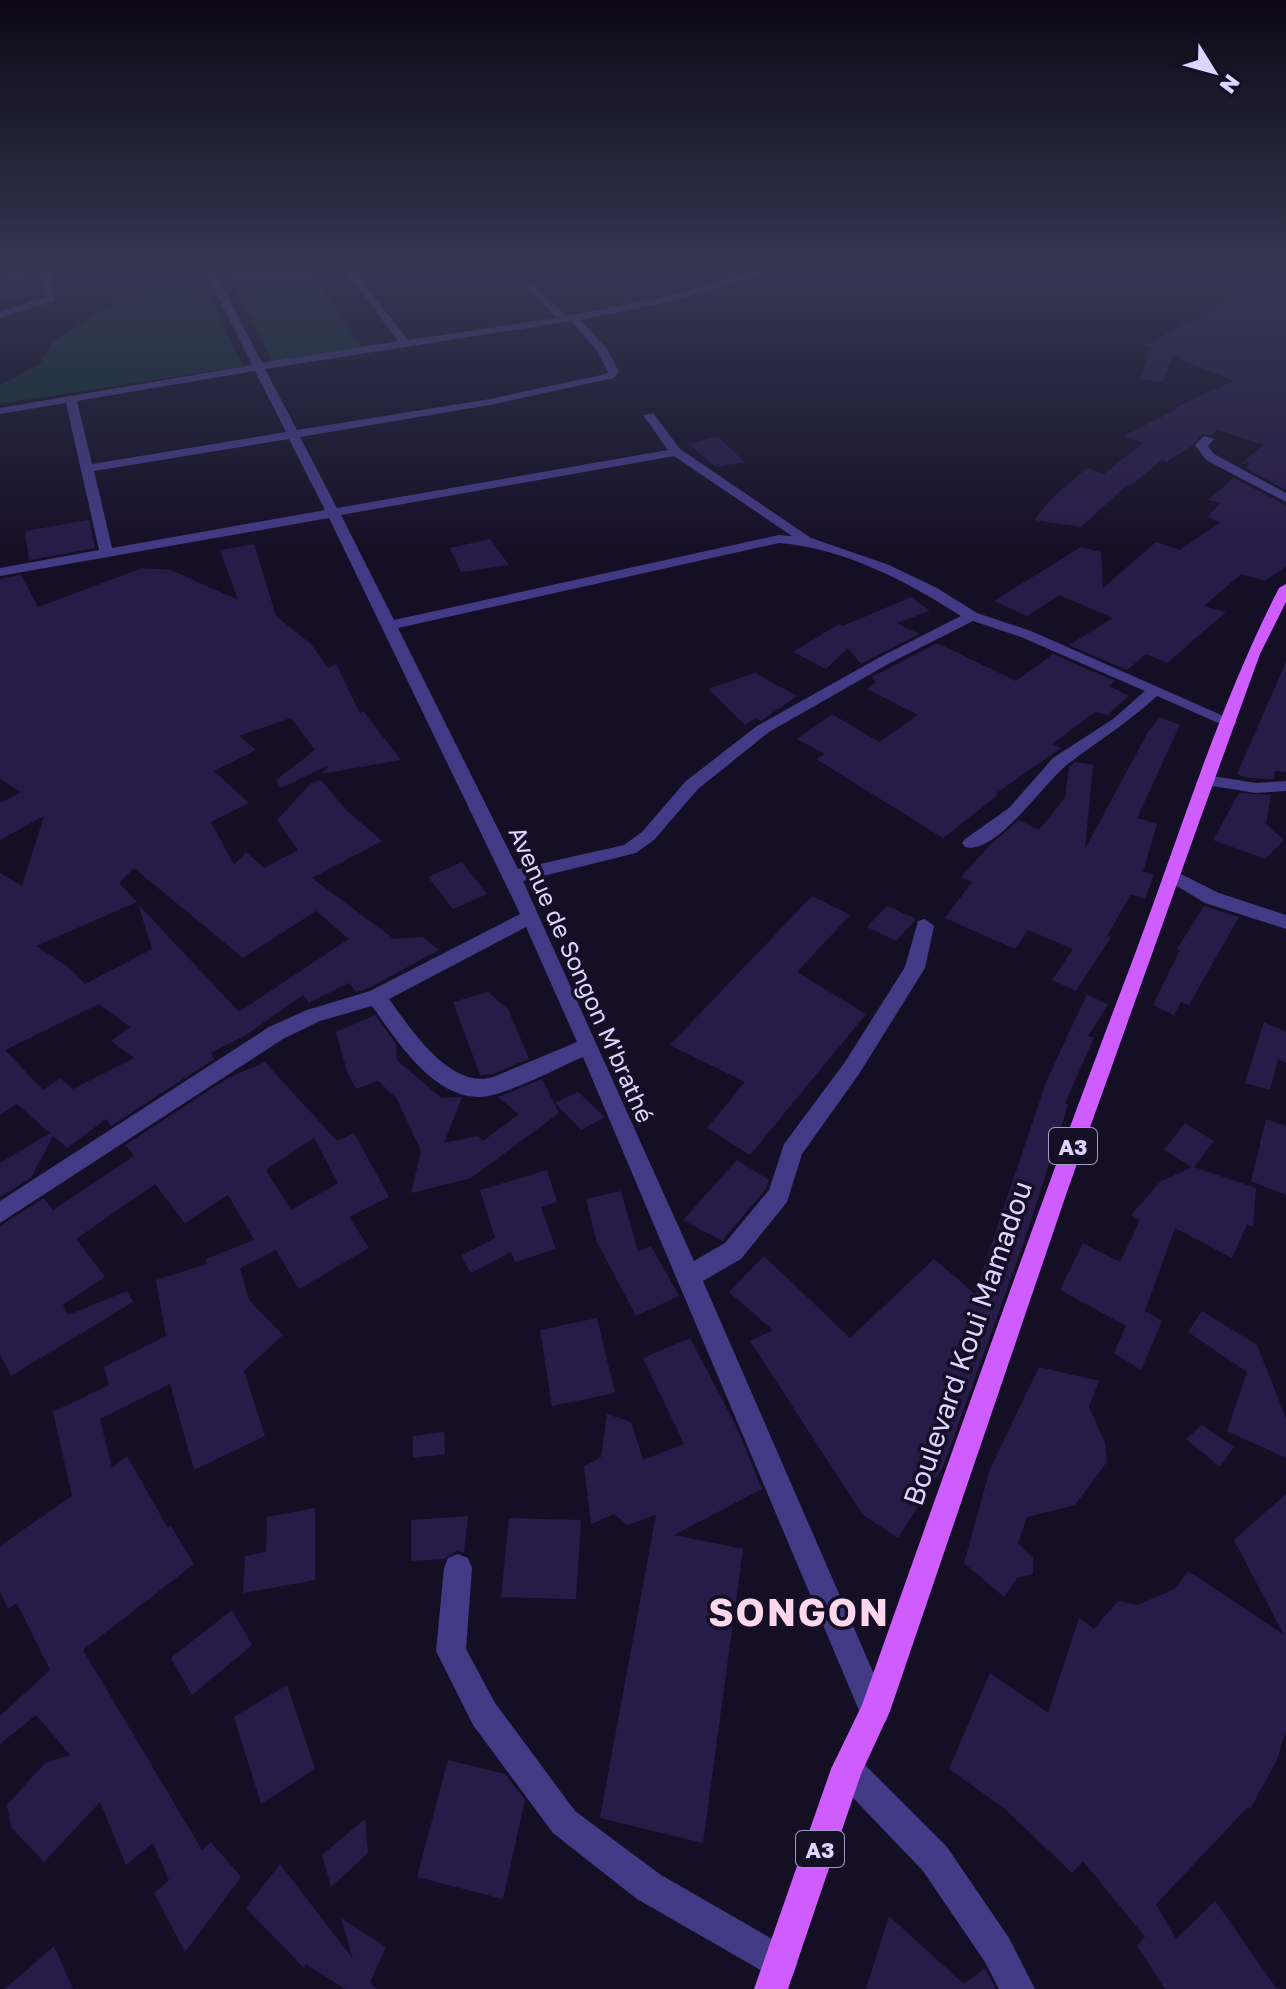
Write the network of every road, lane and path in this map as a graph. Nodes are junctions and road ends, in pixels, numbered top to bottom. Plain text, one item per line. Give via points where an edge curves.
1 (272, 365) edge
2 (611, 365) edge
3 (259, 367) junction
4 (71, 399) junction
5 (0, 411) edge
6 (649, 415) dead end
7 (294, 435) junction
8 (1208, 439) dead end
9 (676, 452) junction
10 (89, 468) junction
11 (1286, 498) edge
12 (334, 514) junction
13 (807, 541) junction
14 (107, 554) junction
15 (0, 572) edge
16 (1286, 588) edge
17 (972, 616) junction
18 (392, 625) junction
19 (1155, 690) junction
20 (1229, 722) junction
21 (1206, 780) junction
22 (1286, 786) edge
23 (971, 843) dead end
24 (1173, 876) junction
25 (512, 877) junction
26 (530, 917) junction
27 (1286, 922) edge
28 (925, 926) dead end
29 (376, 997) junction
30 (588, 1046) junction
31 (0, 1213) edge
32 (687, 1278) junction
33 (458, 1568) dead end
34 (875, 1711) junction
35 (847, 1769) junction
36 (776, 1976) edge
37 (1018, 1989) edge

1 - 3 street
2 - 7 street via 610,376
3 - 4 street
3 - 7 street, Avenue de Songon M'brathé
4 - 5 street
4 - 10 street
6 - 9 street
7 - 10 street
7 - 12 street, Avenue de Songon M'brathé
8 - 11 street via 1201,445 1210,457
9 - 12 street
9 - 13 street
10 - 14 street
12 - 14 street
12 - 18 street, Avenue de Songon M'brathé
13 - 17 street via 884,568
13 - 18 street via 779,539
14 - 15 street
16 - 20 main road, Boulevard Koui Mamadou / A3 via 1253,654
17 - 19 street
17 - 25 street via 763,729 692,785 630,849
18 - 25 street, Avenue de Songon M'brathé
19 - 20 street
19 - 23 street via 1059,762 1015,812
20 - 21 main road, Boulevard Koui Mamadou / A3
21 - 22 street via 1256,788
21 - 24 main road, Boulevard Koui Mamadou / A3
24 - 27 street via 1212,898
24 - 34 main road, Boulevard Koui Mamadou / A3 via 1057,1189
25 - 26 street, Avenue de Songon M'brathé
26 - 29 street
26 - 30 street, Avenue de Songon M'brathé
28 - 32 street via 915,968 792,1151 779,1195 733,1251
29 - 30 street via 408,1040 458,1085 480,1089
29 - 31 street via 314,1015 276,1033
30 - 32 street, Avenue de Songon M'brathé
32 - 34 street, Avenue de Songon M'brathé
33 - 36 street via 451,1651 484,1714 564,1822
34 - 35 main road, Boulevard Koui Mamadou / A3
35 - 36 main road, Boulevard Koui Mamadou / A3
35 - 37 street via 935,1859

